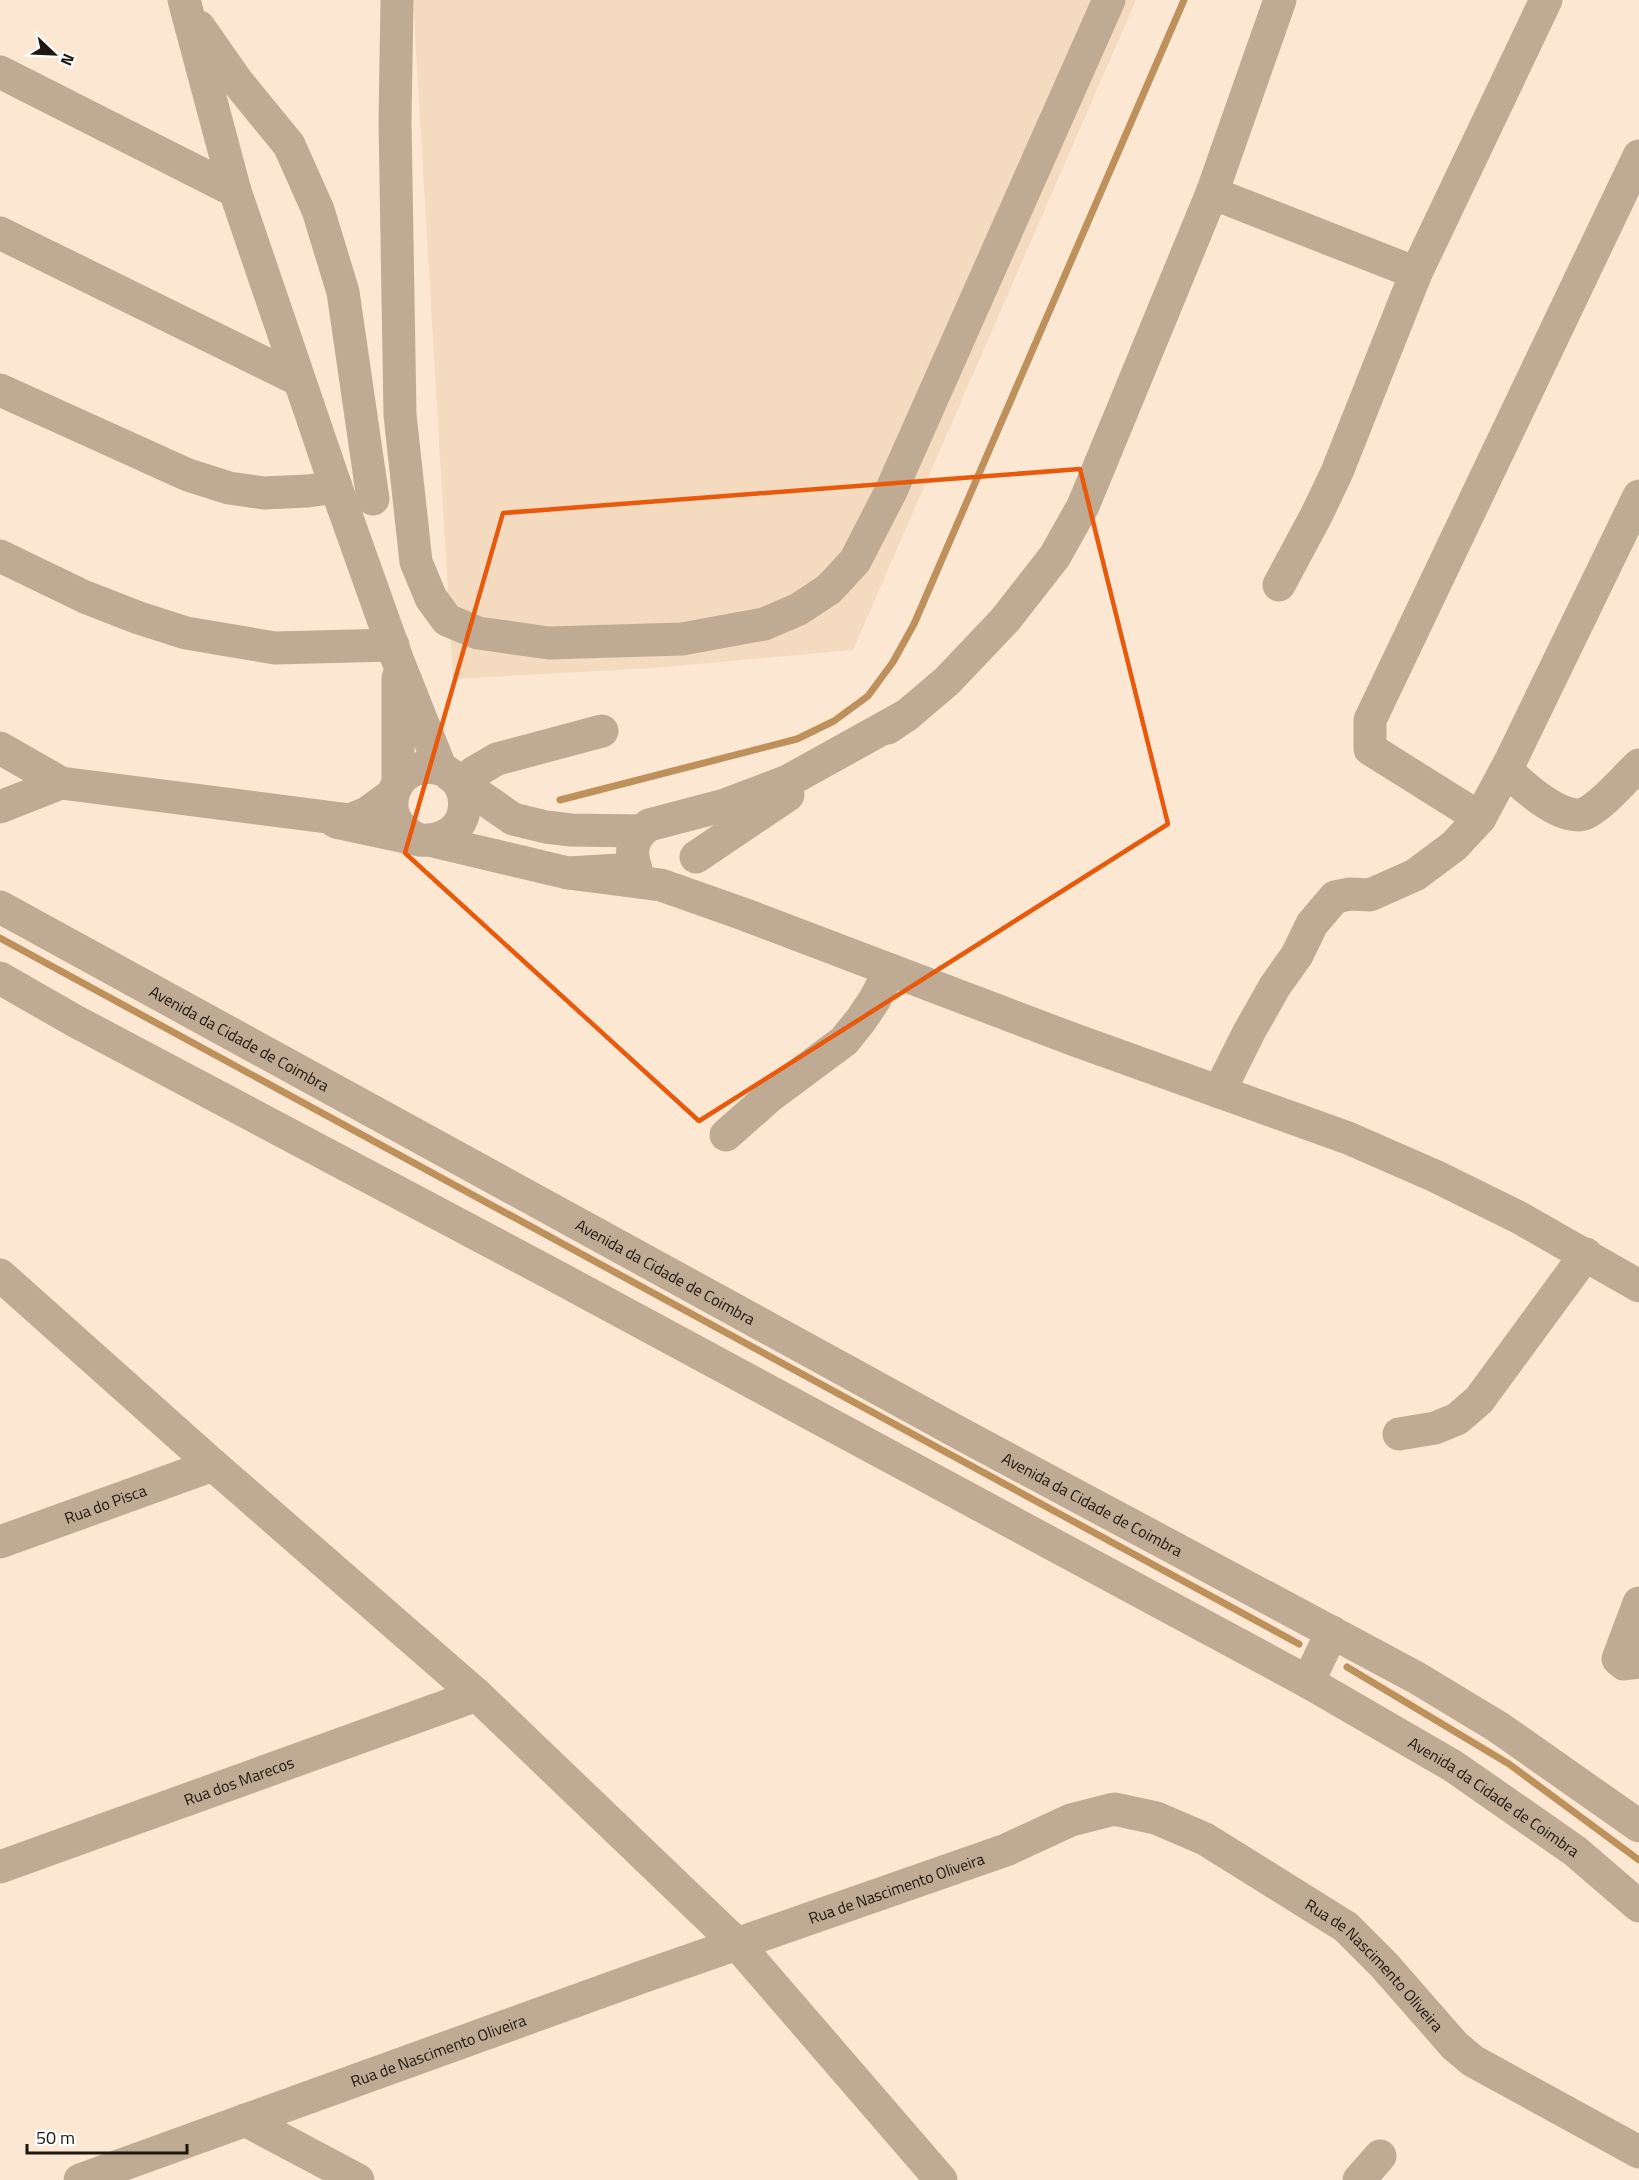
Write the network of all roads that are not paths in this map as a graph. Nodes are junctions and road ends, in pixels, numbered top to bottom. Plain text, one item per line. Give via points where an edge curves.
1 (397, 0) edge
2 (1109, 0) edge
3 (1280, 0) edge
4 (1546, 0) edge
5 (180, 3) edge
6 (0, 72) edge
7 (1639, 156) edge
8 (235, 191) junction
9 (1212, 193) junction
10 (0, 233) edge
11 (1416, 273) junction
12 (299, 380) junction
13 (0, 390) edge
14 (336, 487) junction
15 (1639, 496) edge
16 (373, 499) dead end
17 (0, 556) edge
18 (1279, 585) dead end
19 (396, 653) junction
20 (907, 715) junction
21 (602, 731) dead end
22 (0, 748) edge
23 (1639, 765) edge
24 (1506, 770) junction
25 (452, 776) junction
26 (61, 783) junction
27 (395, 788) junction
28 (0, 807) edge
29 (291, 811) junction
30 (1480, 818) junction
31 (650, 826) junction
32 (427, 841) junction
33 (682, 872) junction
34 (568, 873) junction
35 (0, 907) edge
36 (890, 970) junction
37 (0, 978) edge
38 (1219, 1092) junction
39 (726, 1135) dead end
40 (1586, 1254) junction
41 (0, 1275) edge
42 (1639, 1286) edge
43 (1399, 1434) dead end
44 (213, 1465) junction
45 (0, 1542) edge
46 (1639, 1603) edge
47 (1332, 1632) junction
48 (1639, 1662) edge
49 (1308, 1682) junction
50 (477, 1695) junction
51 (1639, 1826) edge
52 (0, 1867) edge
53 (1639, 1906) edge
54 (738, 1944) junction
55 (245, 2120) junction
56 (1639, 2152) edge
57 (80, 2180) edge
58 (358, 2180) edge
59 (941, 2180) edge

1 - 2 street via 400,415 416,562 431,598 447,620 478,633 549,643 682,639 764,624 829,589 855,561 891,491
3 - 9 street
4 - 11 street
5 - 8 street
5 - 16 street via 289,145 318,210 343,292
6 - 8 street
7 - 30 street via 1370,720 1371,749
8 - 12 street
9 - 11 street
9 - 20 street via 1083,506 1055,556 1005,620 947,681
10 - 12 street
11 - 18 street via 1337,472
12 - 14 street
13 - 14 street via 188,475 229,488 264,493
14 - 19 street
15 - 24 street
17 - 19 street via 85,597 186,633 275,648
19 - 25 street
19 - 27 street
20 - 31 street via 788,781 725,805
20 - 33 street
21 - 25 street via 497,759 473,773
22 - 26 street
23 - 24 street via 1599,803 1585,813 1575,814 1533,795
24 - 30 street
25 - 27 street via 430,766 417,768
25 - 31 street via 513,819 572,830
25 - 32 street via 465,796 462,820 444,837
26 - 28 street
26 - 29 street
27 - 29 street via 367,813 350,820
27 - 32 street via 391,806 400,828 409,836
29 - 32 street
30 - 38 street via 1454,846 1415,875 1370,895 1335,897 1312,924 1297,955 1275,986
31 - 33 street via 669,821 692,838
31 - 34 street via 635,839 632,860 636,869
32 - 34 street
33 - 34 street
33 - 36 street via 746,915
35 - 47 street, Avenida da Cidade de Coimbra via 963,1435
36 - 38 street
36 - 39 street via 866,1013 844,1041 770,1096
37 - 49 street, Avenida da Cidade de Coimbra
38 - 40 street via 1413,1166
40 - 42 street
40 - 43 street via 1479,1400 1457,1419 1435,1428
41 - 44 street
44 - 45 street, Rua do Pisca
44 - 50 street
46 - 48 street via 1618,1659 1624,1664
47 - 49 street
47 - 51 street, Avenida da Cidade de Coimbra via 1498,1727
49 - 53 street, Avenida da Cidade de Coimbra via 1452,1766 1575,1851
50 - 52 street, Rua dos Marecos
50 - 54 street
54 - 55 street, Rua de Nascimento Oliveira
54 - 56 street, Rua de Nascimento Oliveira via 1006,1850 1071,1820 1114,1809 1156,1818 1205,1839 1346,1928 1473,2061
54 - 59 street
55 - 57 street, Rua de Nascimento Oliveira
55 - 58 street

